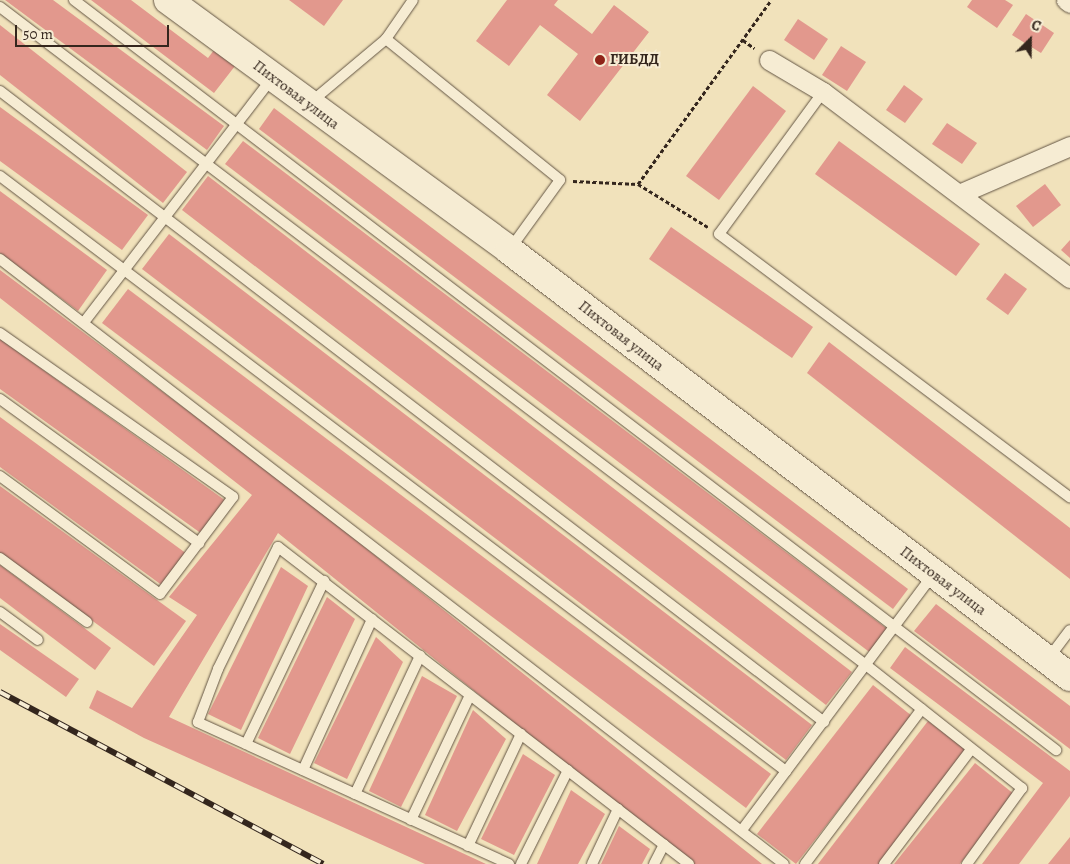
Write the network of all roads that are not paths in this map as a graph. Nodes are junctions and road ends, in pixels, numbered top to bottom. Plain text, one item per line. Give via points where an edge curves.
1 (74, 0) edge
2 (168, 0) edge
3 (413, 0) edge
4 (1066, 0) edge
5 (1070, 3) edge
6 (0, 7) edge
7 (386, 39) junction
8 (770, 60) dead end
9 (272, 78) junction
10 (0, 91) edge
11 (823, 92) junction
12 (308, 105) junction
13 (238, 122) junction
14 (1070, 146) edge
15 (208, 162) junction
16 (0, 176) edge
17 (959, 194) junction
18 (167, 215) junction
19 (509, 250) junction
20 (0, 259) edge
21 (126, 268) junction
22 (1070, 278) edge
23 (85, 321) junction
24 (0, 333) edge
25 (0, 399) edge
26 (0, 476) edge
27 (1070, 498) edge
28 (199, 543) junction
29 (0, 558) edge
30 (934, 574) junction
31 (324, 582) junction
32 (0, 612) edge
33 (372, 619) junction
34 (87, 622) dead end
35 (896, 625) junction
36 (1070, 630) edge
37 (38, 640) dead end
38 (420, 656) junction
39 (1047, 660) junction
40 (866, 664) junction
41 (1070, 677) edge
42 (470, 695) junction
43 (922, 709) junction
44 (824, 722) junction
45 (521, 734) junction
46 (246, 744) junction
47 (1056, 750) dead end
48 (969, 752) dead end
49 (303, 770) junction
50 (568, 770) junction
51 (786, 771) junction
52 (355, 794) junction
53 (618, 809) junction
54 (411, 820) junction
55 (742, 830) junction
56 (664, 844) junction
57 (468, 846) junction
58 (509, 864) edge
59 (521, 864) edge
60 (592, 864) edge
61 (654, 864) edge
62 (689, 864) edge
63 (784, 864) edge
64 (805, 864) edge
65 (884, 864) edge
66 (967, 864) edge

1 - 13 lane
2 - 9 street, Пихтовая улица
3 - 7 lane
4 - 5 street
6 - 15 lane
7 - 12 lane
7 - 19 lane via 560,180
8 - 11 street
9 - 12 street, Пихтовая улица
9 - 13 lane
10 - 18 lane
11 - 17 street
11 - 27 lane via 719,234
12 - 19 street, Пихтовая улица
13 - 15 lane
13 - 35 lane
14 - 17 street
15 - 18 lane
15 - 40 lane
16 - 21 lane
17 - 22 street
18 - 21 lane
18 - 44 lane
19 - 30 street, Пихтовая улица
20 - 23 lane
21 - 23 lane
21 - 51 lane
23 - 55 lane
24 - 28 lane via 234,497
25 - 28 lane
26 - 28 lane via 160,594
29 - 34 lane
30 - 35 lane
30 - 39 street, Пихтовая улица
31 - 33 lane
31 - 46 lane
31 - 46 lane via 278,547 218,669 198,722
32 - 37 lane
33 - 38 lane
33 - 49 lane
35 - 40 lane
35 - 47 lane
36 - 39 lane
38 - 42 lane
38 - 52 lane
39 - 41 street, Пихтовая улица
40 - 43 lane
40 - 44 lane
42 - 45 lane
42 - 54 lane
43 - 64 lane
43 - 66 lane via 1022,788
44 - 51 lane
45 - 50 lane
45 - 57 lane
46 - 49 lane
48 - 65 lane
49 - 52 lane
50 - 53 lane
50 - 59 lane
51 - 55 lane
52 - 54 lane
53 - 56 lane
53 - 60 lane
54 - 57 lane
55 - 63 lane
56 - 61 lane
56 - 62 lane
57 - 58 lane

